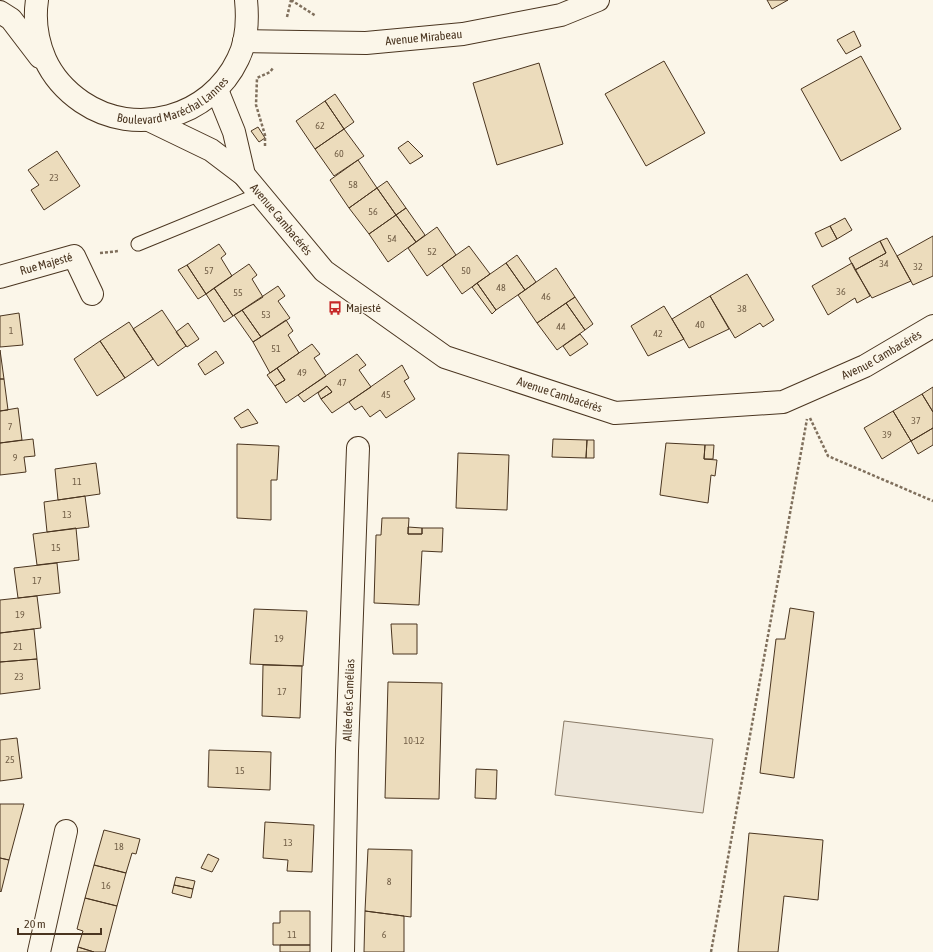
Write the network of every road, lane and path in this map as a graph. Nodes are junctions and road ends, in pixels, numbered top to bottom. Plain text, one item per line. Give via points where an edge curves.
1 (37, 0) edge
2 (246, 0) edge
3 (598, 0) edge
4 (0, 12) edge
5 (244, 41) junction
6 (51, 71) junction
7 (217, 90) junction
8 (151, 121) junction
9 (244, 174) junction
10 (260, 194) junction
11 (138, 244) joint
12 (74, 256) junction
13 (0, 277) edge
14 (92, 294) dead end
15 (933, 326) edge
16 (358, 448) dead end
17 (933, 501) edge
18 (66, 831) dead end
19 (39, 952) edge
20 (343, 952) edge
21 (711, 952) edge

1 - 6 street, Boulevard Maréchal Lannes via 35,13 39,43
2 - 5 street, Boulevard Maréchal Lannes via 248,15
3 - 5 street, Avenue Mirabeau via 561,15 463,34 366,43
4 - 6 street, Boulevard Maréchal Lannes via 11,19
5 - 7 street, Boulevard Maréchal Lannes via 238,59
6 - 8 street, Boulevard Maréchal Lannes via 70,94 94,110 122,120
7 - 8 street, Boulevard Maréchal Lannes via 197,105 175,115
7 - 9 street, Avenue Cambacérès via 234,132
8 - 9 street, Avenue Cambacérès via 211,150
9 - 10 street, Avenue Cambacérès
10 - 11 lane
10 - 15 street, Avenue Cambacérès via 324,271 445,357 615,413 783,402 865,366
11 - 12 path via 120,251
12 - 13 street, Rue Majesté
12 - 14 street, Rue Majesté
16 - 20 street, Allée des Camélias
17 - 21 path via 828,456 808,414
18 - 19 street

